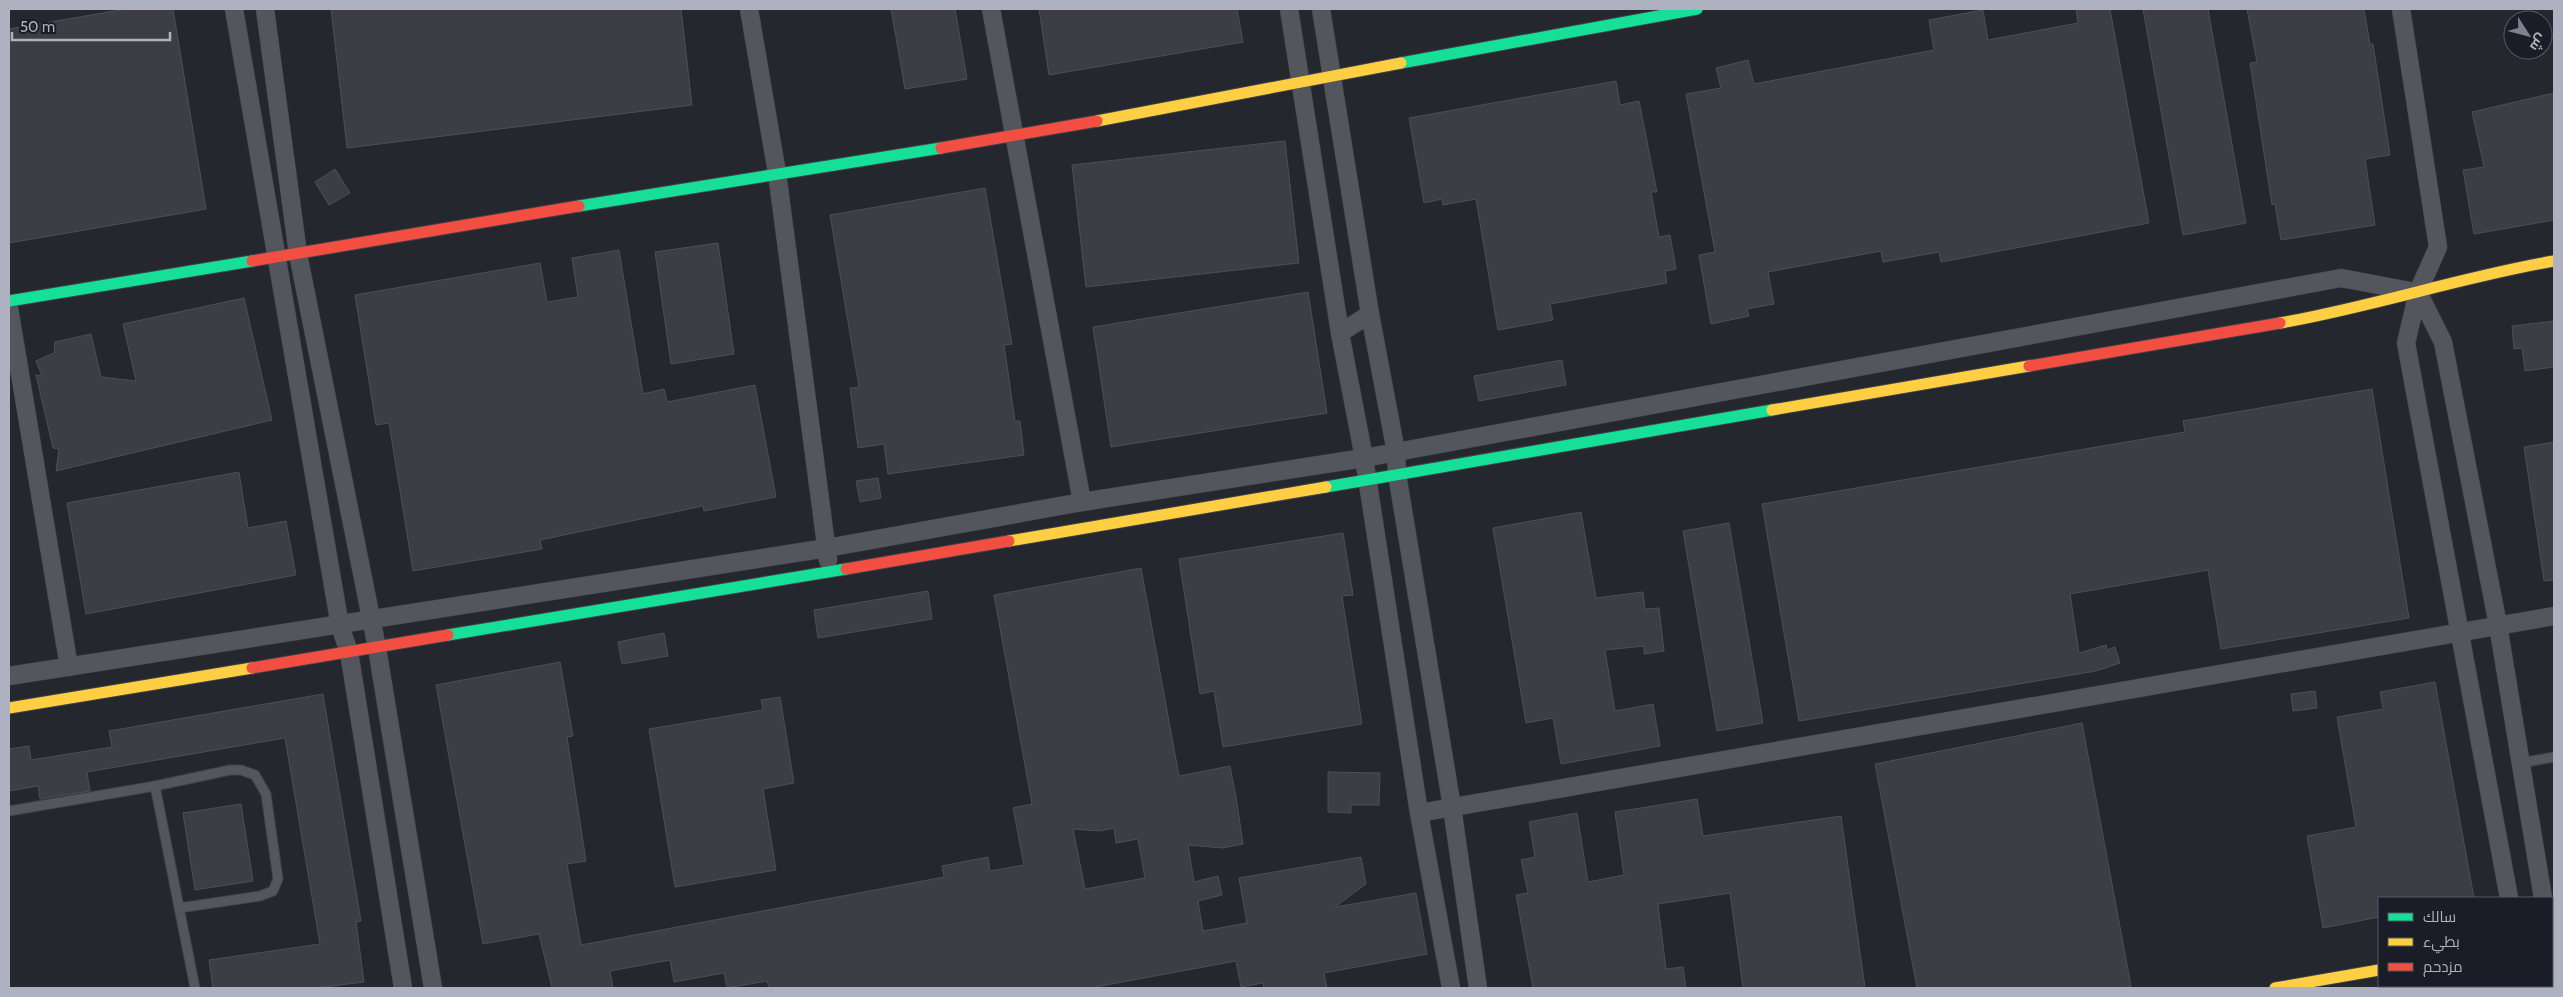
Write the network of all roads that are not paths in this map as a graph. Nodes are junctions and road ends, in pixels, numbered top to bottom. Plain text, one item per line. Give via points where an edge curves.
1 (234, 9) edge
2 (265, 9) edge
3 (749, 9) edge
4 (991, 9) edge
5 (1289, 9) edge
6 (1321, 9) edge
7 (1697, 9) edge
8 (2401, 9) edge
9 (1333, 75) junction
10 (1302, 83) junction
11 (1016, 137) junction
12 (777, 173) junction
13 (295, 228) junction
14 (298, 254) junction
15 (277, 258) junction
16 (2554, 261) edge
17 (2418, 292) junction
18 (9, 301) edge
19 (9, 308) edge
20 (1370, 314) junction
21 (1340, 332) junction
22 (1396, 452) junction
23 (1364, 458) junction
24 (1397, 474) junction
25 (1366, 479) junction
26 (1082, 502) junction
27 (827, 548) junction
28 (829, 572) junction
29 (2554, 616) edge
30 (371, 618) junction
31 (2498, 625) junction
32 (340, 626) junction
33 (2460, 632) junction
34 (377, 648) junction
35 (349, 652) junction
36 (69, 667) junction
37 (9, 676) edge
38 (9, 708) edge
39 (2554, 757) edge
40 (2520, 763) junction
41 (155, 786) junction
42 (1452, 807) junction
43 (9, 811) edge
44 (1419, 813) junction
45 (2509, 897) edge
46 (2543, 897) edge
47 (179, 908) junction
48 (2378, 970) edge
49 (195, 988) edge
50 (403, 988) edge
51 (427, 988) edge
52 (1451, 988) edge
53 (1478, 988) edge
54 (2275, 988) edge

1 - 15 street
2 - 13 street
3 - 12 street
4 - 11 street
5 - 10 street
6 - 9 street
7 - 9 street
8 - 17 street via 2438,247
9 - 10 street
9 - 20 street
10 - 11 street
10 - 21 street
11 - 12 street
11 - 26 street
12 - 14 street
12 - 27 street
13 - 14 street
13 - 15 street
14 - 15 street
14 - 30 street
15 - 18 street
15 - 32 street
16 - 17 street via 2496,270
17 - 22 street via 2341,278
17 - 24 street via 2333,314
17 - 31 street via 2443,342
17 - 33 street via 2406,343
19 - 36 street
20 - 21 street
20 - 22 street
21 - 23 street
22 - 23 street
22 - 24 street
23 - 25 street
23 - 26 street
24 - 25 street
24 - 42 street
25 - 28 street
25 - 44 street
26 - 27 street
27 - 28 street
27 - 30 street
28 - 34 street
29 - 31 street
30 - 32 street
30 - 34 street
31 - 33 street
31 - 40 street
32 - 35 street
32 - 36 street
33 - 42 street
33 - 45 street
34 - 35 street
34 - 51 street
35 - 38 street
35 - 50 street
36 - 37 street
39 - 40 lane
40 - 46 street
41 - 43 lane
41 - 47 lane
41 - 47 lane via 241,770 255,775 266,794 278,879 272,891 260,896
42 - 44 street
42 - 53 street
44 - 52 street
47 - 49 lane
48 - 54 street

